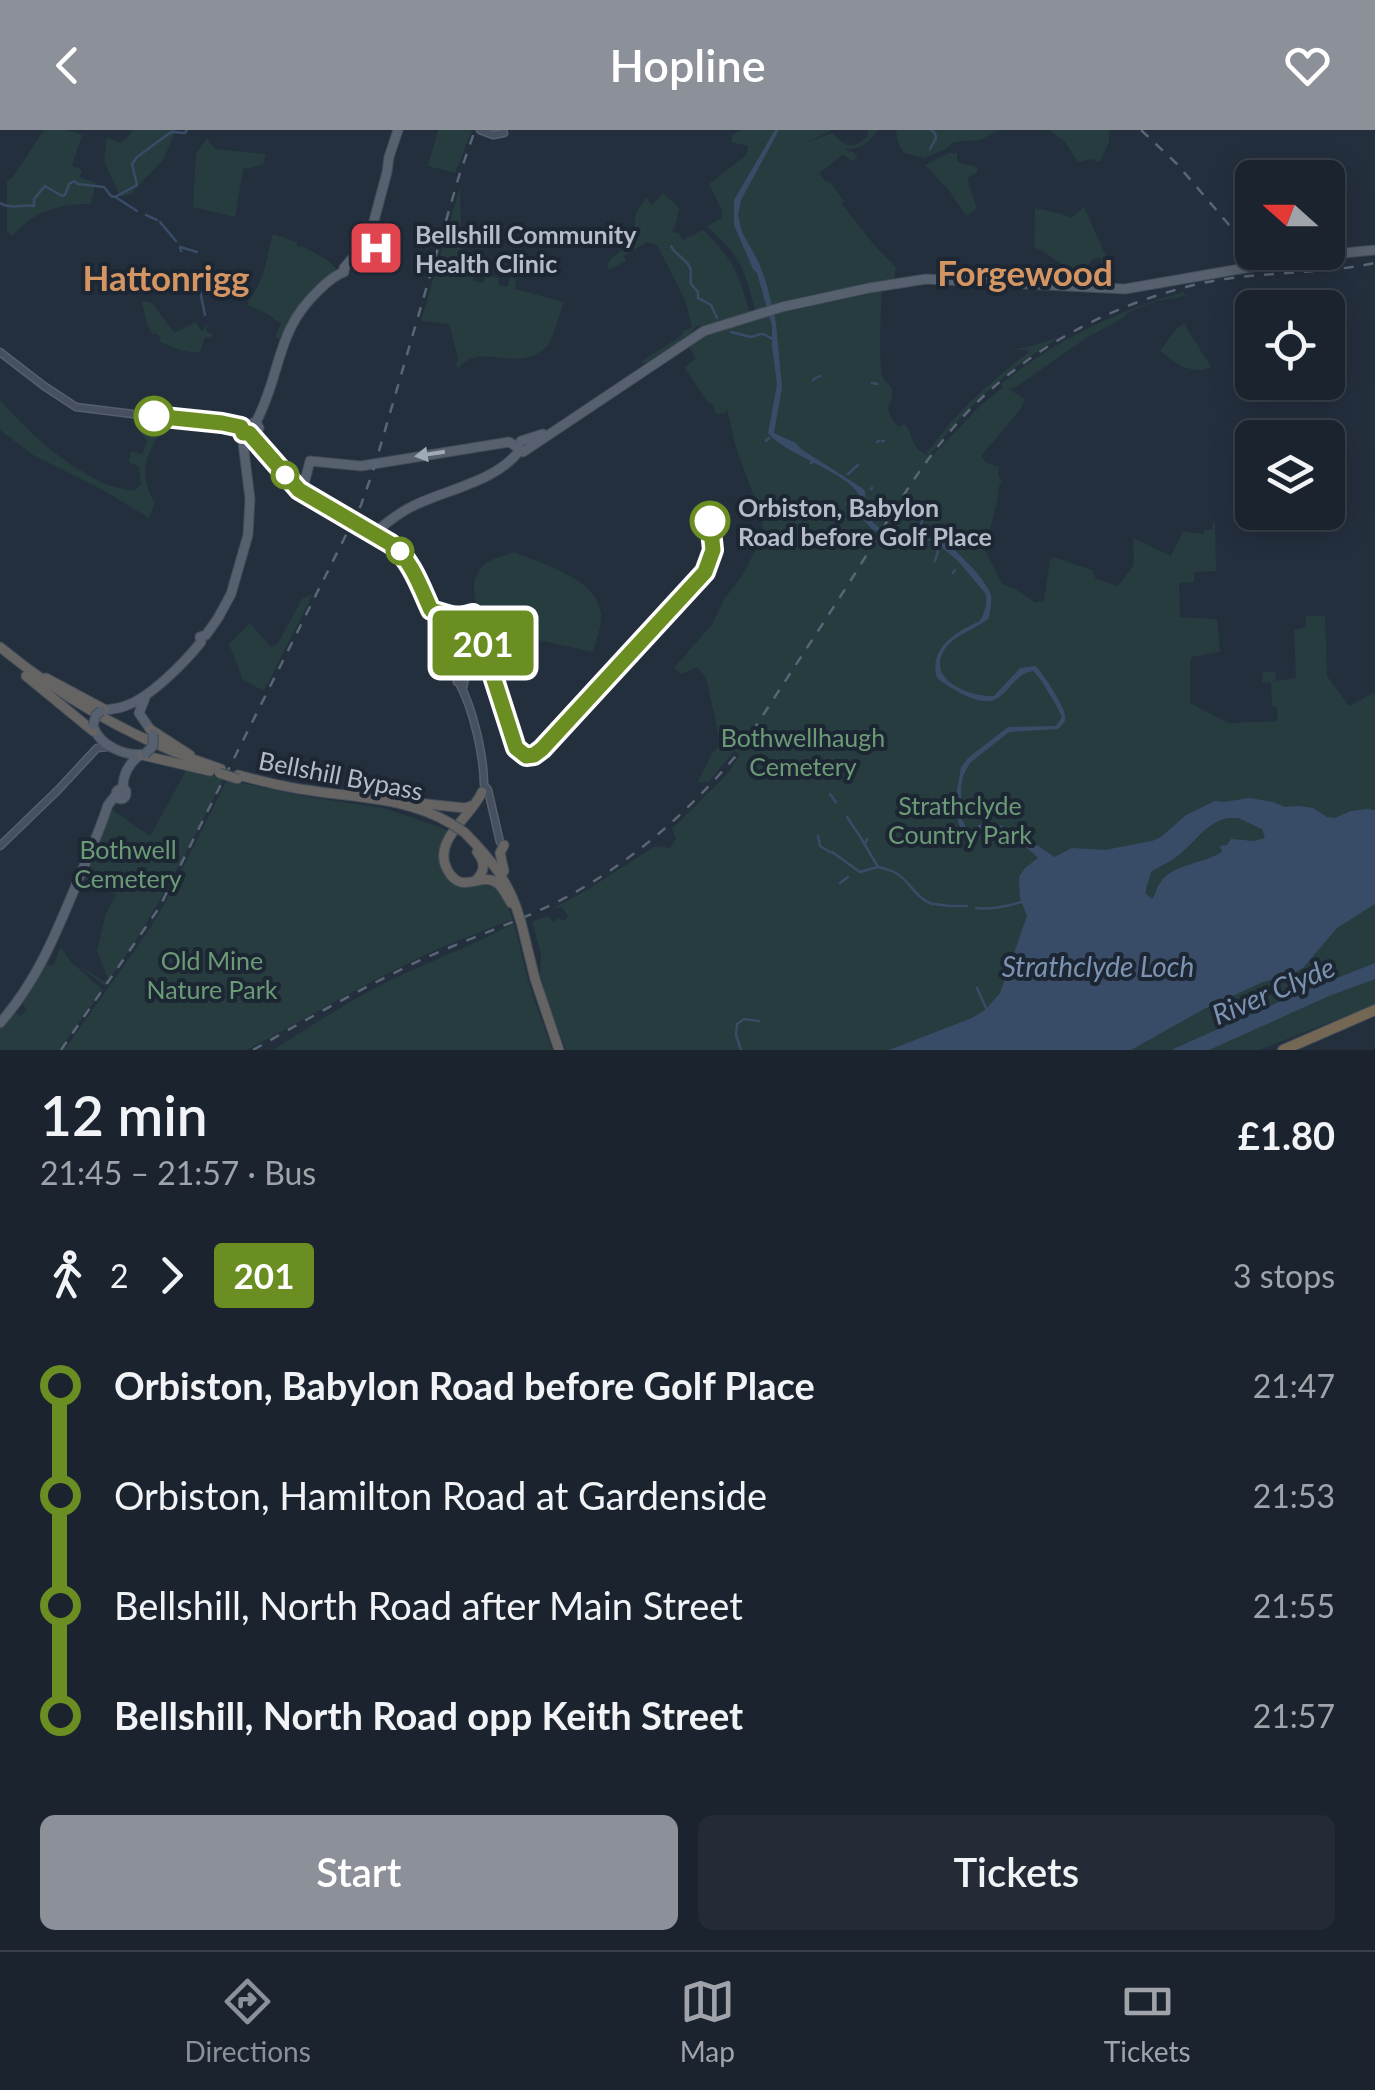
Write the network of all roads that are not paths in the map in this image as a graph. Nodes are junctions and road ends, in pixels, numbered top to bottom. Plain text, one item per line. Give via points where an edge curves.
1 (398, 130) edge
2 (480, 130) edge
3 (503, 133) edge
4 (1375, 250) edge
5 (0, 352) edge
6 (248, 434) junction
7 (518, 449) junction
8 (302, 492) junction
9 (373, 534) junction
10 (0, 650) edge
11 (14, 662) junction
12 (153, 688) junction
13 (106, 710) junction
14 (94, 730) junction
15 (150, 730) junction
16 (117, 749) junction
17 (142, 755) junction
18 (88, 757) junction
19 (219, 772) junction
20 (238, 777) junction
21 (483, 789) junction
22 (118, 795) junction
23 (390, 800) junction
24 (473, 807) junction
25 (449, 824) junction
26 (464, 836) junction
27 (501, 841) joint
28 (0, 846) edge
29 (473, 883) junction
30 (513, 904) junction
31 (1375, 1012) edge
32 (0, 1023) edge
33 (556, 1050) edge
34 (1283, 1050) edge
35 (1298, 1050) edge

1 - 6 main road via 372,232 290,326 265,405
2 - 3 main road
4 - 7 main road, bridge via 1125,289 926,279 782,307 698,333 532,442 521,441
5 - 6 main road via 76,408 222,423
6 - 8 main road
6 - 12 main road via 248,535 231,594 188,657
7 -> 8 main road via 509,442 361,466 310,461
7 - 9 main road via 502,466 410,507
8 - 9 main road
9 - 21 main road via 408,562 460,679
10 - 11 highway, Bellshill Bypass
11 - 13 highway
11 - 14 highway
11 - 19 highway, Bellshill Bypass via 95,715
12 - 13 main road via 127,706
12 - 15 main road via 139,713
13 - 14 main road, bridge via 95,718
13 - 15 main road
14 - 16 main road
14 - 18 main road
15 - 17 main road, bridge via 153,744
15 - 19 highway
16 - 17 main road
16 - 18 main road via 99,747
16 - 22 main road via 126,759
17 - 19 highway
17 - 22 main road via 130,765
18 - 28 main road
19 - 20 highway, Bellshill Bypass, bridge
20 - 23 highway, Bellshill Bypass
20 - 25 highway, Bellshill Bypass via 303,794 397,806
21 - 24 highway
21 - 27 main road
22 - 32 main road via 38,972
23 - 24 highway
23 - 25 highway, Bellshill Bypass
24 - 29 highway via 448,839 444,858 456,879
25 - 26 highway, Bellshill Bypass, bridge
26 - 29 highway via 484,866
26 - 30 highway, Bellshill Bypass via 496,866
27 - 30 highway
29 - 30 highway via 498,883
30 - 33 highway
31 - 34 highway
31 - 35 highway

